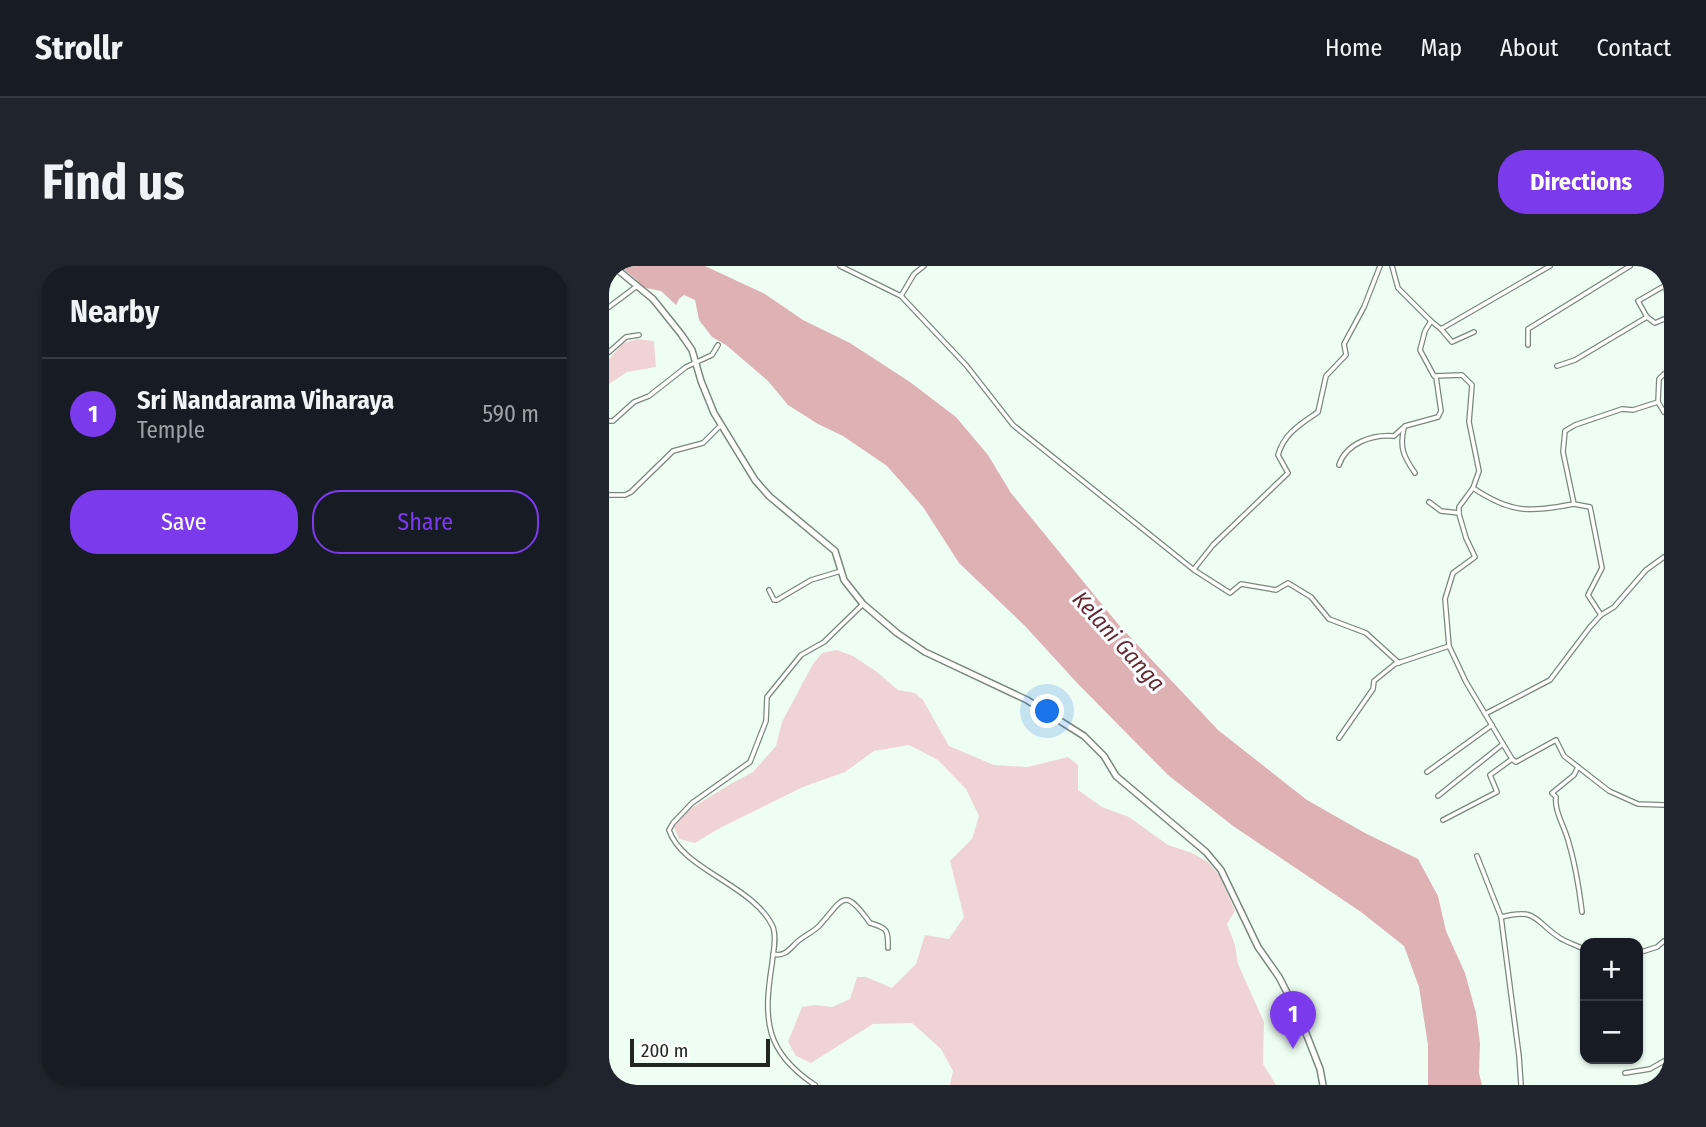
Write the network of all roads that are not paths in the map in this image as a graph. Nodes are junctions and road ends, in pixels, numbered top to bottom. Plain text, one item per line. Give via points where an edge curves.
1 (613, 266) edge
2 (840, 266) edge
3 (924, 266) edge
4 (1380, 266) edge
5 (1392, 266) edge
6 (1550, 266) edge
7 (1630, 266) edge
8 (637, 286) junction
9 (1664, 286) edge
10 (901, 296) junction
11 (609, 307) edge
12 (1647, 317) junction
13 (1664, 319) edge
14 (1431, 321) junction
15 (1441, 329) junction
16 (1474, 332) dead end
17 (639, 335) dead end
18 (718, 345) dead end
19 (1528, 345) dead end
20 (609, 352) edge
21 (696, 362) junction
22 (1557, 366) dead end
23 (1664, 374) edge
24 (1436, 377) junction
25 (1658, 402) junction
26 (1664, 412) edge
27 (609, 421) edge
28 (721, 425) junction
29 (1405, 426) junction
30 (1339, 465) dead end
31 (1416, 473) dead end
32 (1473, 488) junction
33 (609, 495) edge
34 (1429, 502) dead end
35 (1574, 504) junction
36 (1459, 513) junction
37 (1664, 557) edge
38 (1194, 570) junction
39 (841, 571) junction
40 (769, 590) dead end
41 (863, 604) junction
42 (1601, 615) junction
43 (1449, 646) junction
44 (1399, 663) junction
45 (1485, 714) junction
46 (1492, 725) junction
47 (1339, 738) dead end
48 (1503, 744) junction
49 (1512, 759) junction
50 (1578, 767) junction
51 (1427, 772) dead end
52 (1438, 796) dead end
53 (1664, 805) edge
54 (1443, 820) dead end
55 (1477, 856) dead end
56 (1582, 912) dead end
57 (1501, 917) junction
58 (1664, 941) edge
59 (1580, 947) edge
60 (888, 948) dead end
61 (1643, 951) edge
62 (773, 954) junction
63 (1664, 1061) edge
64 (1625, 1073) dead end
65 (815, 1085) edge
66 (1323, 1085) edge
67 (1521, 1085) edge

1 - 8 main road
2 - 10 street
3 - 10 street
4 - 38 street via 1344,344 1346,355 1326,376 1318,412 1290,431 1281,445 1279,455 1288,473 1213,545
5 - 14 street via 1398,288
6 - 15 street
7 - 19 street via 1528,329
8 - 11 street
8 - 21 main road via 689,344
9 - 12 street via 1638,301
10 - 38 street via 966,365 1013,425
12 - 13 street via 1654,323
12 - 22 street
14 - 15 street
14 - 24 street via 1420,350
15 - 16 street via 1452,342
17 - 20 street via 627,337
18 - 21 street via 712,355
21 - 27 street
21 - 28 main road
23 - 25 street via 1659,379
24 - 29 street via 1438,417
24 - 32 street via 1462,375 1472,385 1469,422 1479,471
25 - 26 street
25 - 35 street via 1633,410 1622,408 1565,431 1563,452
28 - 33 street via 703,443 673,451 631,492
28 - 39 main road via 761,487 832,548
29 - 30 street via 1394,436 1370,438 1351,447
29 - 31 street via 1403,456
32 - 35 street via 1520,510
32 - 36 street
34 - 36 street via 1441,511
35 - 42 street via 1590,507 1602,568 1588,595
36 - 43 street via 1475,557 1453,573 1445,599
37 - 42 street
38 - 44 street via 1230,593 1241,584 1276,590 1288,583 1311,597 1329,619 1366,633
39 - 40 street via 811,580 777,600
39 - 41 main road
41 - 62 street via 824,642 801,655 767,697 766,721 750,762 692,803 669,830 684,851 765,911 775,931
41 - 66 main road via 925,652 1027,700 1084,736 1116,776 1206,852 1221,870 1258,947 1300,1018
42 - 45 street via 1550,680
43 - 44 street
43 - 45 street
44 - 47 street via 1374,681
45 - 46 street
46 - 48 street
46 - 51 street
48 - 49 street
48 - 52 street
49 - 50 street via 1516,762 1556,740 1564,756
49 - 54 street via 1490,775 1497,792
50 - 53 street via 1608,791 1638,804
50 - 56 street via 1552,793 1576,868
55 - 57 street
57 - 59 street via 1531,915
57 - 67 street
58 - 61 street
60 - 62 street via 886,929 870,923 856,903 846,901 837,903 818,927 786,953
62 - 65 street via 767,994 776,1048 800,1076
63 - 64 street via 1650,1069

